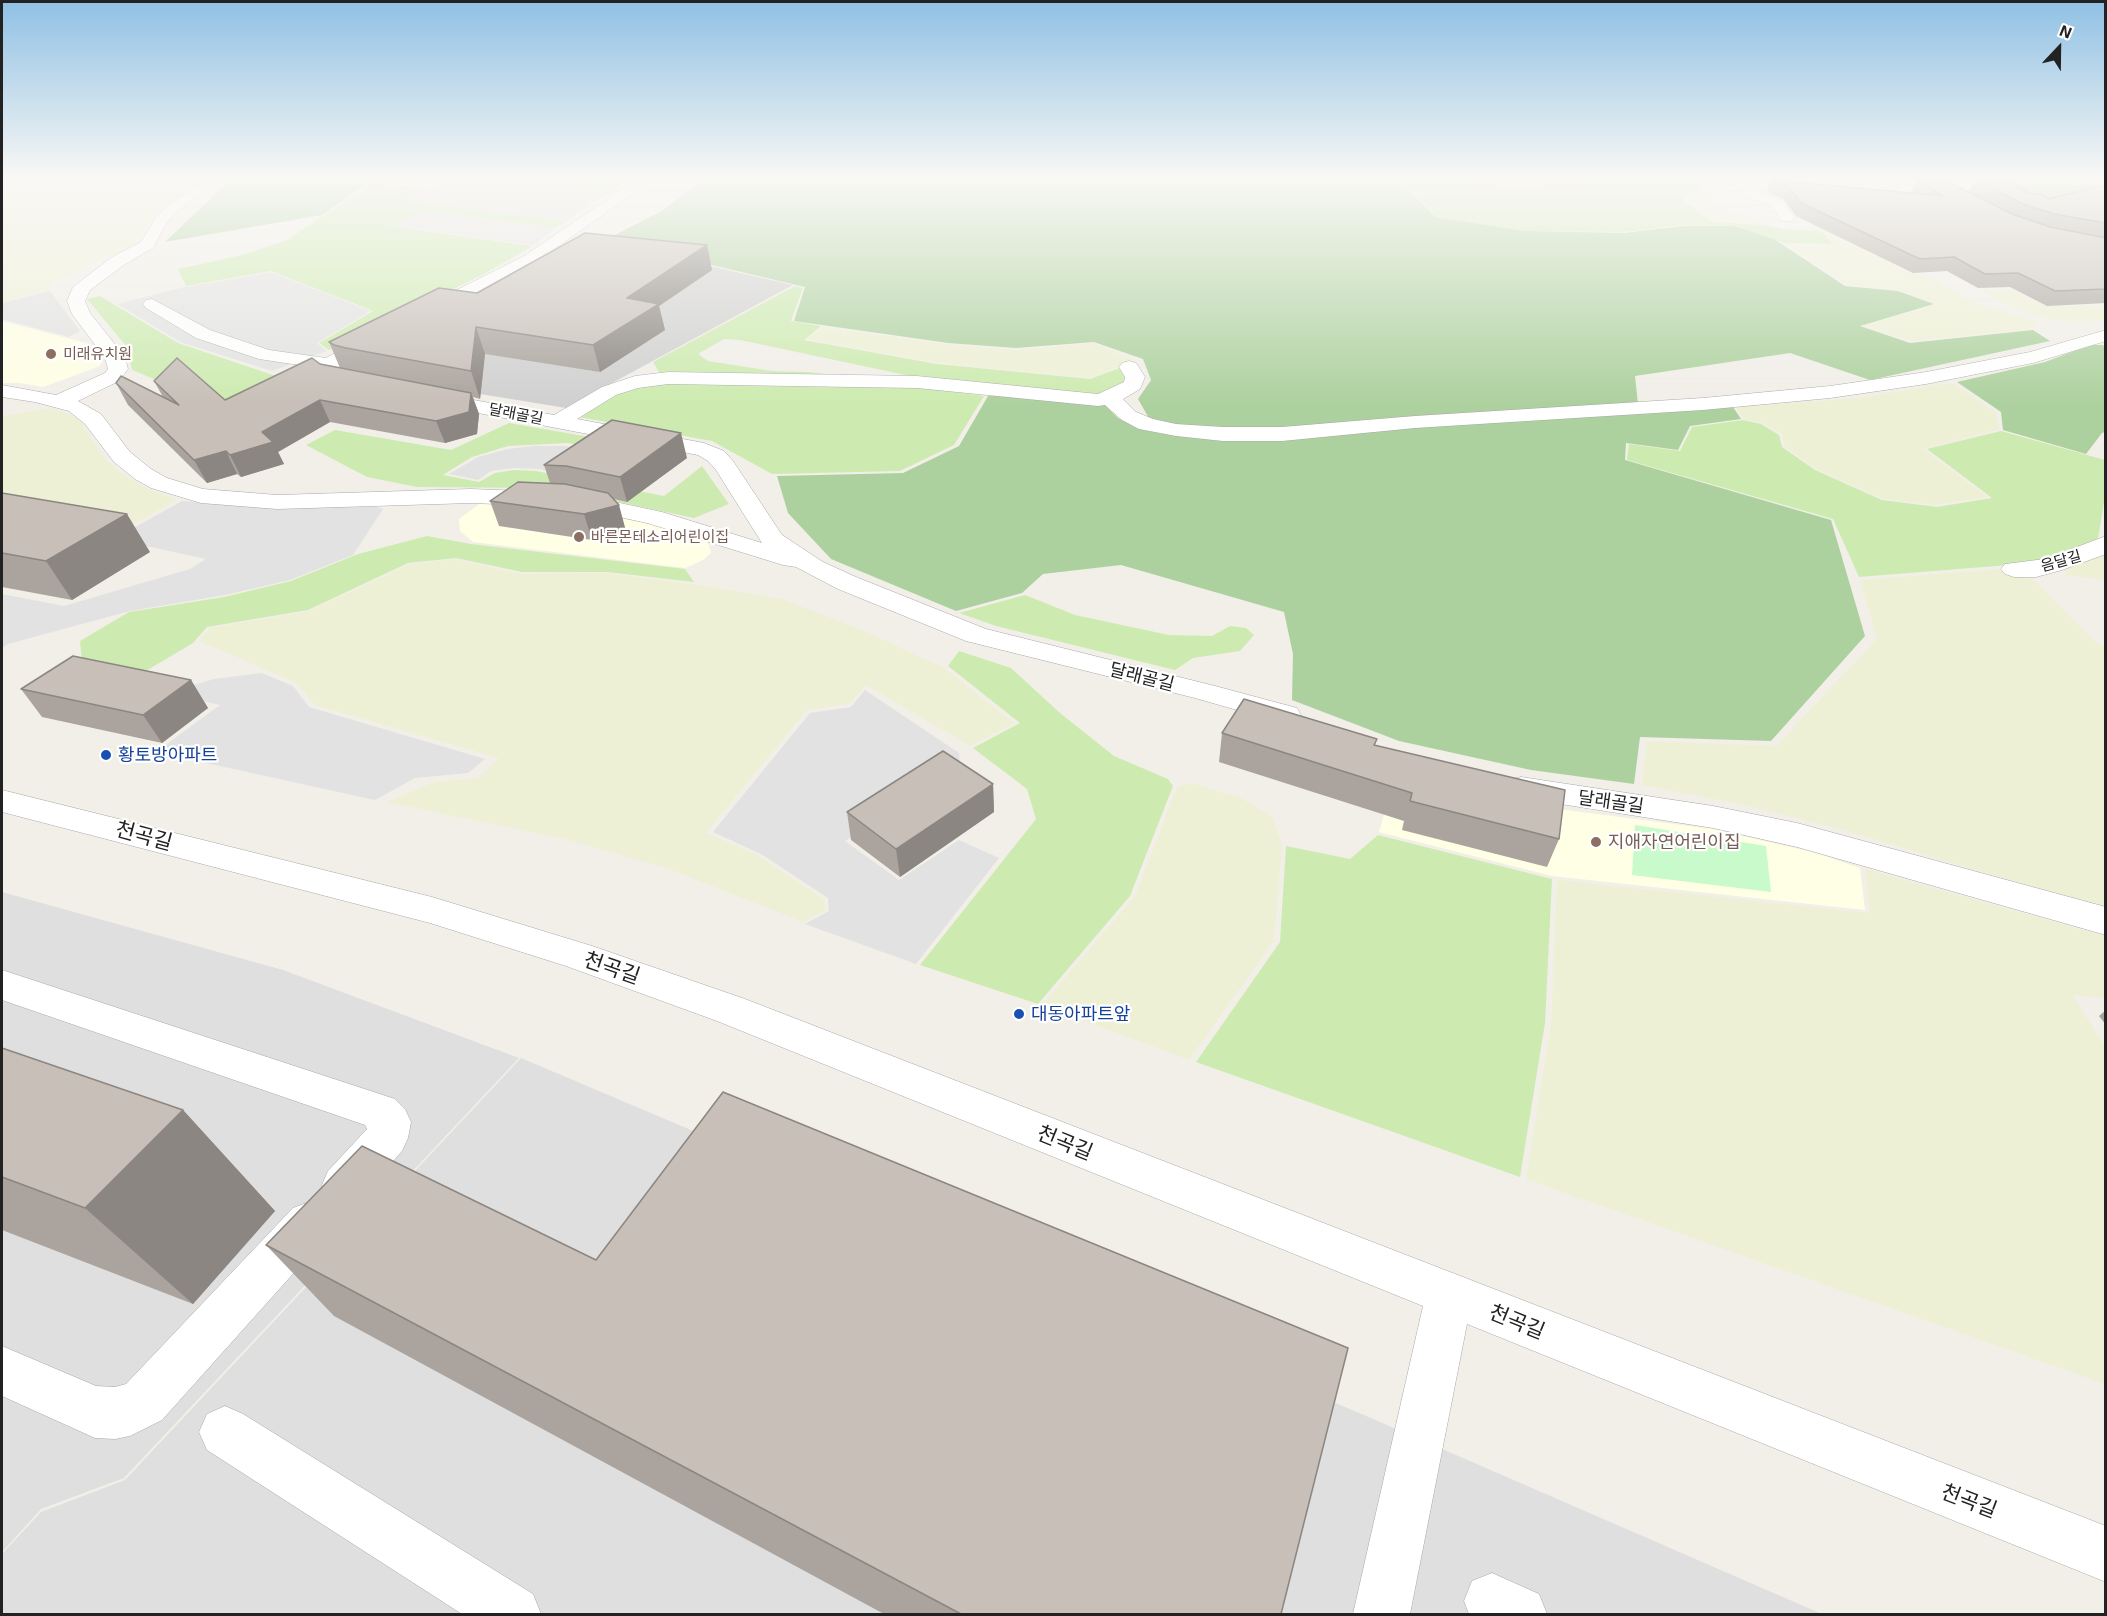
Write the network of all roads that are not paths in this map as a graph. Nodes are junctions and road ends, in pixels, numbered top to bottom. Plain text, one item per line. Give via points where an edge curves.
1 (132, 253) edge
2 (538, 253) edge
3 (152, 304) dead end
4 (2106, 335) edge
5 (330, 364) junction
6 (1129, 367) dead end
7 (2, 391) edge
8 (1110, 398) junction
9 (60, 401) junction
10 (558, 422) junction
11 (2106, 543) edge
12 (814, 567) junction
13 (2013, 569) dead end
14 (1304, 722) edge
15 (1496, 782) edge
16 (2, 801) edge
17 (2106, 921) edge
18 (2, 985) edge
19 (1449, 1296) junction
20 (2, 1371) edge
21 (225, 1432) dead end
22 (2106, 1554) edge
23 (513, 1614) edge
24 (1381, 1614) edge

1 - 9 street via 82,287 76,301 81,314 115,357 118,369 98,385
2 - 5 street
3 - 5 street via 203,334 266,355
4 - 8 street via 2034,357 1830,392 1282,434 1223,434 1147,424 1129,416
5 - 10 street, 달래골길 via 328,372 337,379
6 - 8 street via 1135,377 1133,385
7 - 9 street, 달래골길
8 - 10 street via 1083,400 917,382 668,378 635,382 609,391
9 - 12 street, 달래골길 via 93,419 122,457 143,474 201,496 278,502 480,496 573,500 653,517
10 - 12 street, 달래골길 via 688,446 716,456 773,540
11 - 13 street, 음달길 via 2053,565
12 - 14 street, 달래골길 via 976,635 1205,692
15 - 17 street, 달래골길 via 1713,817 1797,835
16 - 19 street, 천곡길 via 432,910 579,956 731,1010
18 - 20 street via 381,1112 390,1122 387,1138 144,1402 130,1410 96,1412
19 - 22 street, 천곡길
19 - 24 street
21 - 23 street

